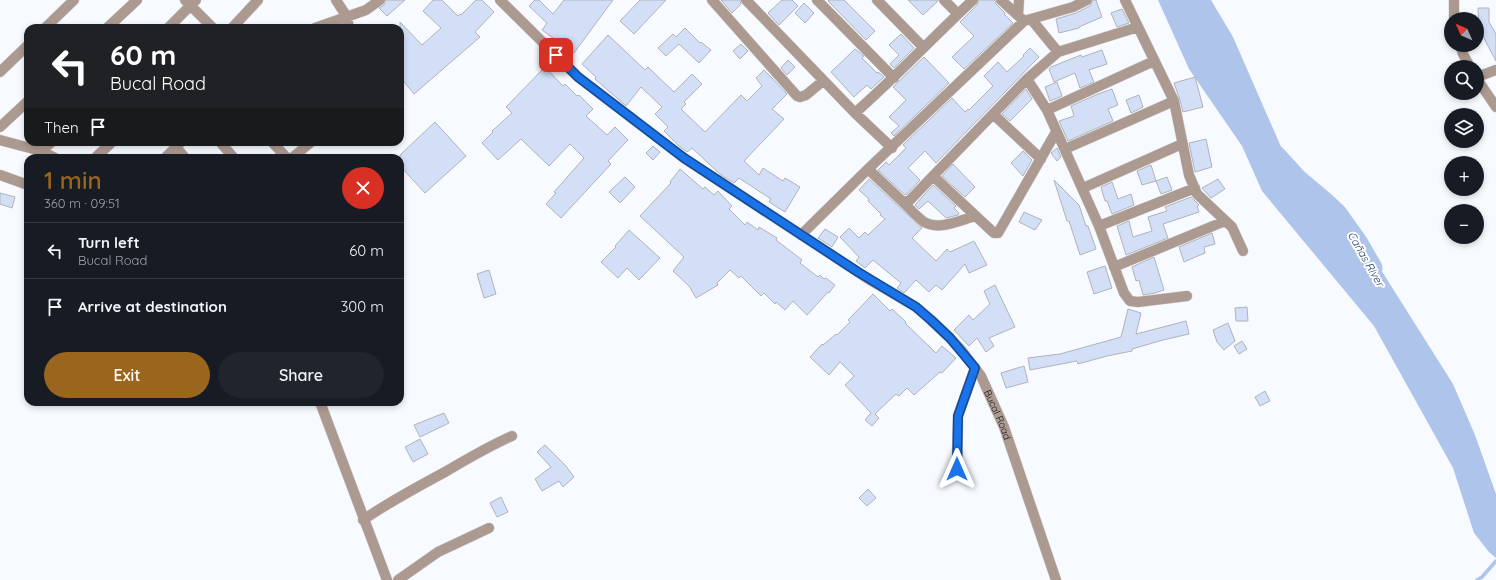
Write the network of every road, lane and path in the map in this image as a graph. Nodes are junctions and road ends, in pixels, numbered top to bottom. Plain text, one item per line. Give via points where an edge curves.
1 (74, 0) edge
2 (137, 0) edge
3 (258, 0) edge
4 (336, 0) edge
5 (380, 0) edge
6 (500, 0) edge
7 (712, 0) edge
8 (746, 0) edge
9 (817, 0) edge
10 (877, 0) edge
11 (944, 0) edge
12 (973, 0) edge
13 (1001, 0) edge
14 (1019, 0) edge
15 (1087, 0) edge
16 (1125, 0) edge
17 (1454, 0) edge
18 (190, 2) edge
19 (1454, 12) edge
20 (958, 14) junction
21 (347, 17) junction
22 (1024, 19) junction
23 (49, 24) edge
24 (111, 24) edge
25 (171, 24) edge
26 (209, 24) edge
27 (236, 24) edge
28 (327, 24) edge
29 (348, 24) edge
30 (1138, 27) junction
31 (924, 47) junction
32 (24, 49) edge
33 (1058, 52) junction
34 (1154, 61) junction
35 (1496, 70) edge
36 (0, 72) edge
37 (1484, 75) edge
38 (894, 78) junction
39 (1027, 79) junction
40 (823, 81) junction
41 (1484, 89) edge
42 (1174, 101) junction
43 (24, 105) edge
44 (1496, 107) edge
45 (1048, 110) junction
46 (855, 113) junction
47 (993, 114) junction
48 (0, 127) edge
49 (1056, 132) junction
50 (0, 140) edge
51 (1182, 144) junction
52 (47, 146) edge
53 (108, 146) edge
54 (177, 146) edge
55 (224, 146) edge
56 (276, 146) edge
57 (306, 146) edge
58 (892, 148) junction
59 (1065, 148) junction
60 (41, 151) junction
61 (47, 154) edge
62 (99, 154) edge
63 (169, 154) edge
64 (230, 154) edge
65 (283, 154) edge
66 (297, 154) edge
67 (1041, 159) junction
68 (868, 169) junction
69 (0, 175) edge
70 (933, 176) junction
71 (24, 184) edge
72 (1082, 188) junction
73 (1195, 188) junction
74 (903, 202) junction
75 (976, 216) junction
76 (1225, 221) junction
77 (1099, 226) junction
78 (801, 235) junction
79 (1243, 251) dead end
80 (1114, 267) junction
81 (1187, 296) dead end
82 (975, 368) junction
83 (321, 406) edge
84 (512, 436) dead end
85 (957, 469) dead end
86 (363, 520) junction
87 (489, 528) dead end
88 (387, 580) edge
89 (398, 580) edge
90 (1056, 580) edge

1 - 23 street
2 - 24 street
3 - 27 street
4 - 21 street
5 - 21 street via 366,10
6 - 78 street, Bucal Road via 578,77 684,158
7 - 40 street via 797,96 806,95
8 - 40 street
9 - 38 street
10 - 31 street
11 - 20 street
12 - 20 street
13 - 22 street
14 - 22 street
15 - 22 street via 1074,7
16 - 30 street
17 - 19 street
18 - 25 street
18 - 26 street
20 - 31 street
21 - 28 street
21 - 29 street
22 - 33 street
22 - 58 street
30 - 33 street
30 - 34 street
31 - 38 street
32 - 36 street
33 - 39 street
34 - 42 street
34 - 45 street
35 - 37 street
38 - 46 street
39 - 45 street
39 - 47 street
40 - 46 street
41 - 44 street
42 - 51 street
42 - 59 street
43 - 48 street
45 - 49 street
46 - 58 street
47 - 67 street
47 - 70 street
49 - 59 street
49 - 67 street
50 - 60 street
51 - 72 street
51 - 73 street via 1189,175
52 - 60 street
53 - 62 street
54 - 63 street
55 - 64 street
56 - 65 street
57 - 66 street
58 - 68 street
59 - 72 street
60 - 61 street
67 - 75 street via 998,233 994,233
68 - 74 street
68 - 78 street
69 - 71 street
70 - 74 street via 910,200
70 - 75 street
72 - 77 street
73 - 76 street via 1197,194
73 - 77 street
74 - 75 street via 921,219 934,225 947,225
76 - 79 street via 1232,227
76 - 80 street
77 - 80 street
78 - 82 street, Bucal Road via 916,307 950,338
80 - 81 street via 1124,293 1130,301
82 - 85 street via 958,416
82 - 90 street, Bucal Road via 1004,426
83 - 86 street
84 - 86 street via 424,483
86 - 88 street
87 - 89 street via 438,552

